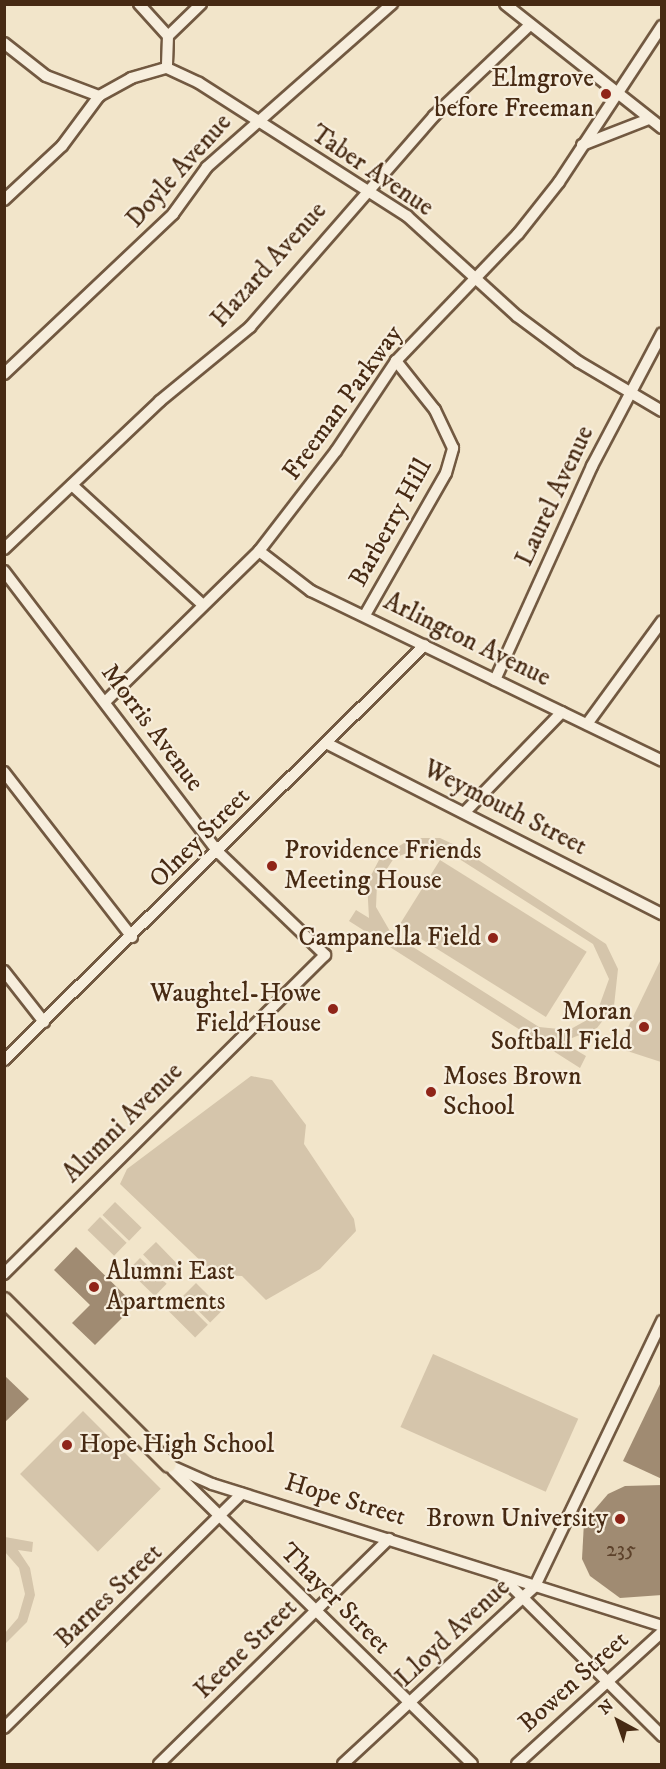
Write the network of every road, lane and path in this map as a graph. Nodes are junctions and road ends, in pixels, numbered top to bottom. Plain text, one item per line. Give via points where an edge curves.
1 (139, 4) edge
2 (201, 4) edge
3 (392, 4) edge
4 (505, 4) edge
5 (530, 25) junction
6 (662, 26) edge
7 (168, 36) junction
8 (4, 43) edge
9 (167, 68) junction
10 (615, 92) junction
11 (99, 96) junction
12 (649, 119) junction
13 (256, 120) junction
14 (662, 129) edge
15 (582, 145) junction
16 (366, 191) junction
17 (4, 200) edge
18 (476, 278) junction
19 (662, 333) edge
20 (396, 361) junction
21 (4, 374) edge
22 (630, 392) junction
23 (662, 411) edge
24 (72, 484) junction
25 (4, 549) edge
26 (259, 551) junction
27 (4, 571) edge
28 (14, 584) junction
29 (4, 591) edge
30 (202, 604) junction
31 (365, 615) junction
32 (662, 621) edge
33 (425, 645) junction
34 (495, 680) junction
35 (105, 702) junction
36 (562, 712) junction
37 (587, 723) junction
38 (328, 744) junction
39 (662, 761) edge
40 (4, 772) edge
41 (465, 812) junction
42 (218, 851) junction
43 (662, 914) edge
44 (132, 937) junction
45 (325, 955) joint
46 (4, 971) edge
47 (44, 1022) junction
48 (4, 1060) edge
49 (4, 1274) edge
50 (4, 1300) edge
51 (662, 1321) edge
52 (169, 1465) junction
53 (242, 1494) junction
54 (221, 1518) junction
55 (388, 1539) junction
56 (499, 1574) junction
57 (535, 1586) junction
58 (524, 1601) junction
59 (316, 1613) junction
60 (662, 1626) edge
61 (662, 1632) edge
62 (606, 1682) junction
63 (409, 1703) junction
64 (4, 1728) edge
65 (662, 1736) edge
66 (159, 1764) edge
67 (343, 1764) edge
68 (472, 1764) edge
69 (517, 1764) edge

1 - 7 street
2 - 7 street
3 - 13 street, Doyle Avenue via 337,57
4 - 5 street
5 - 10 street
5 - 16 street, Hazard Avenue via 434,116
6 - 10 street, Freeman Parkway
7 - 9 street
8 - 11 street via 46,76
9 - 11 street via 131,78
9 - 13 street, Taber Avenue
10 - 12 street
10 - 15 street, Freeman Parkway
11 - 17 street via 62,146
12 - 14 street
12 - 15 street
13 - 16 street, Taber Avenue
13 - 21 street, Doyle Avenue via 207,166 173,214
15 - 18 street, Freeman Parkway via 518,234
16 - 18 street, Taber Avenue via 407,216
16 - 24 street, Hazard Avenue via 250,327 160,401
18 - 20 street, Freeman Parkway
18 - 22 street, Taber Avenue via 550,342
19 - 22 street, Laurel Avenue
20 - 26 street, Freeman Parkway via 336,452
20 - 31 street, Barberry Hill via 435,410 453,455
22 - 23 street, Taber Avenue
22 - 34 street, Laurel Avenue
24 - 25 street, Hazard Avenue
24 - 30 street
26 - 30 street, Freeman Parkway
26 - 31 street, Arlington Avenue via 296,583
27 - 28 street, Morris Avenue
28 - 29 street
28 - 35 street, Morris Avenue
30 - 35 street, Freeman Parkway via 140,673
31 - 33 street, Arlington Avenue
32 - 37 street
33 - 34 street, Arlington Avenue
33 - 38 street, Olney Street
34 - 36 street, Arlington Avenue
35 - 42 street, Morris Avenue
36 - 37 street, Arlington Avenue
36 - 41 street
37 - 39 street, Arlington Avenue
38 - 41 street, Weymouth Street
38 - 42 street, Olney Street
40 - 44 street
41 - 43 street, Weymouth Street
42 - 44 street, Olney Street
42 - 45 street, Morris Avenue
44 - 47 street, Olney Street
45 - 49 street, Alumni Avenue
46 - 47 street
47 - 48 street, Olney Street
50 - 52 main road, Hope Street
51 - 57 street, Lloyd Avenue
52 - 53 street, Hope Street
52 - 54 street, Thayer Street
53 - 54 street, Barnes Street
53 - 55 street, Hope Street
54 - 59 street, Thayer Street
54 - 64 street, Barnes Street
55 - 56 street, Hope Street
55 - 59 street, Keene Street
56 - 57 street, Hope Street
56 - 58 street
57 - 58 street, Lloyd Avenue
57 - 60 street, Hope Street
58 - 62 street
58 - 63 street, Lloyd Avenue
59 - 63 street, Thayer Street
59 - 66 street, Keene Street
61 - 62 street, Bowen Street
62 - 65 street
62 - 69 street, Bowen Street
63 - 67 street, Lloyd Avenue
63 - 68 street, Thayer Street

